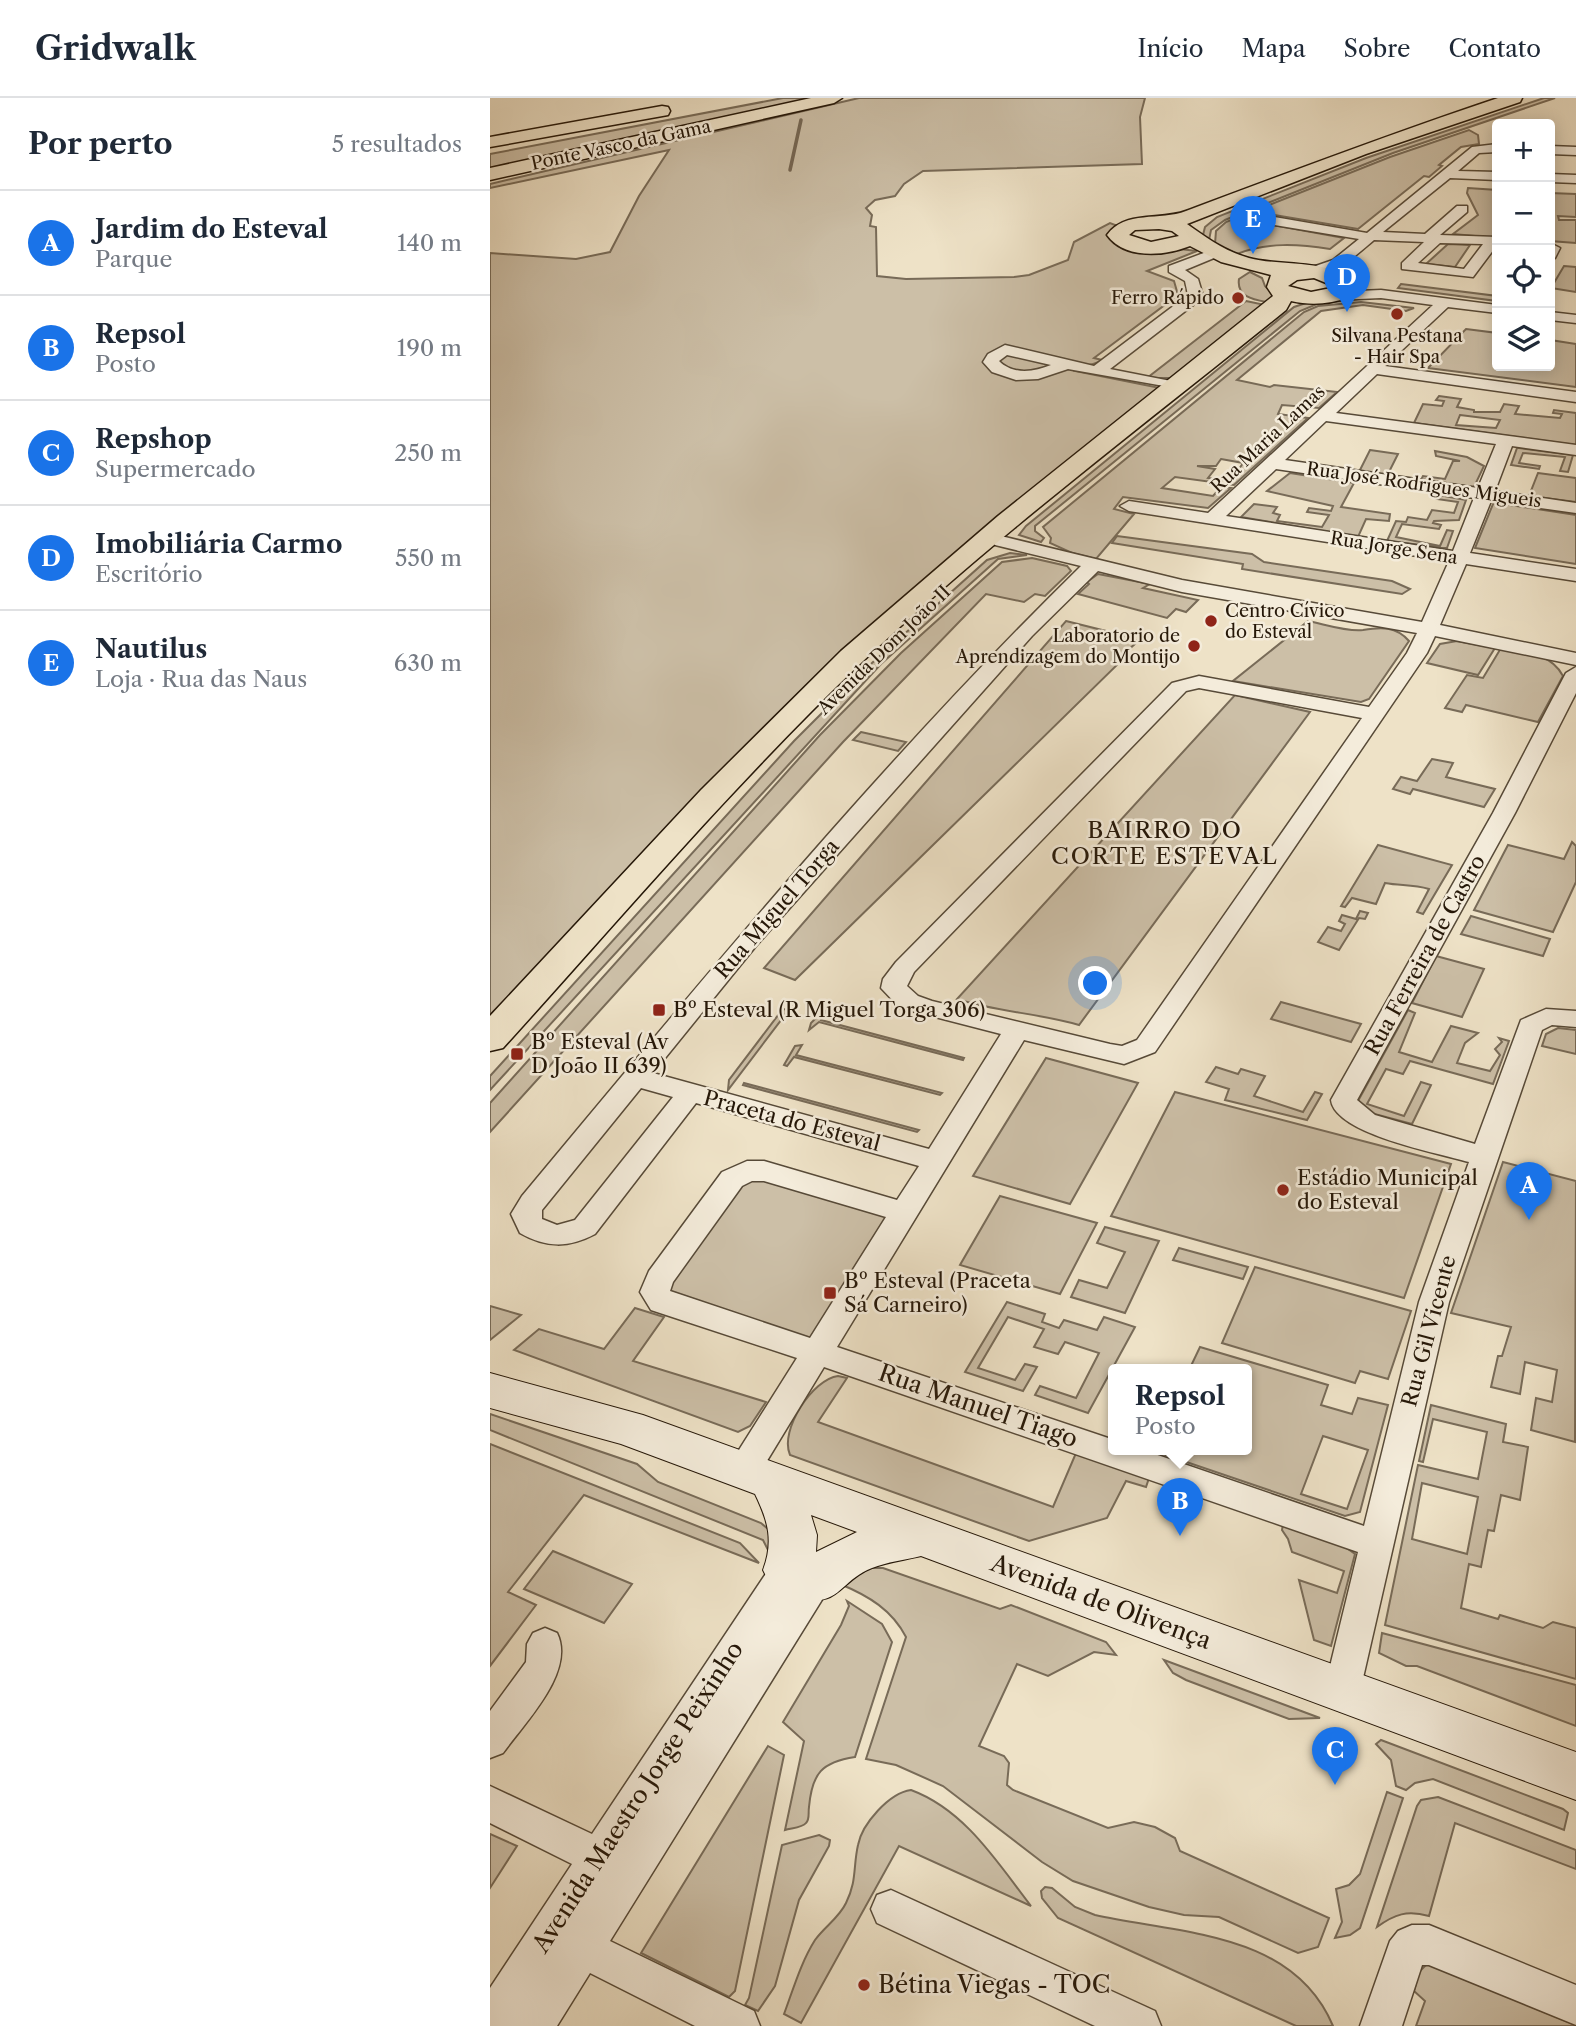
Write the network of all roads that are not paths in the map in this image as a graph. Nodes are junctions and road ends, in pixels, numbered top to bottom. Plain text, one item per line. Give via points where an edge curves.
1 (759, 98) edge
2 (834, 98) edge
3 (1514, 98) edge
4 (1533, 98) edge
5 (719, 105) dead end
6 (675, 106) edge
7 (490, 129) edge
8 (490, 142) edge
9 (1492, 148) edge
10 (490, 149) edge
11 (1555, 150) edge
12 (1576, 151) edge
13 (490, 174) edge
14 (1446, 174) junction
15 (1492, 176) edge
16 (1555, 178) edge
17 (1576, 179) edge
18 (1462, 209) dead end
19 (1268, 220) dead end
20 (1159, 223) junction
21 (1189, 233) junction
22 (1369, 236) junction
23 (1432, 239) junction
24 (1492, 241) edge
25 (1492, 245) edge
26 (1162, 247) junction
27 (1209, 255) junction
28 (1306, 273) junction
29 (1338, 284) junction
30 (1278, 287) junction
31 (1445, 302) junction
32 (1492, 308) edge
33 (1555, 317) edge
34 (1576, 319) edge
35 (1065, 364) dead end
36 (1375, 369) junction
37 (1097, 371) junction
38 (1175, 386) junction
39 (1576, 397) edge
40 (1324, 416) junction
41 (1506, 441) junction
42 (1576, 450) edge
43 (1272, 463) junction
44 (1484, 494) junction
45 (1129, 506) dead end
46 (1576, 508) edge
47 (1211, 520) junction
48 (1001, 541) junction
49 (1460, 558) junction
50 (1093, 565) junction
51 (1576, 575) edge
52 (1430, 629) junction
53 (1576, 660) edge
54 (1576, 673) edge
55 (1375, 714) junction
56 (1576, 1019) edge
57 (1017, 1030) junction
58 (490, 1039) edge
59 (490, 1063) edge
60 (634, 1077) junction
61 (690, 1093) junction
62 (1482, 1156) junction
63 (937, 1161) junction
64 (905, 1212) junction
65 (585, 1227) joint
66 (818, 1353) junction
67 (490, 1364) edge
68 (490, 1390) edge
69 (627, 1428) junction
70 (1108, 1452) edge
71 (1116, 1455) edge
72 (757, 1475) junction
73 (923, 1536) junction
74 (1376, 1544) junction
75 (802, 1576) junction
76 (545, 1644) dead end
77 (1342, 1691) junction
78 (490, 1741) edge
79 (1576, 1776) edge
80 (490, 1804) edge
81 (615, 1865) junction
82 (891, 1909) dead end
83 (566, 1940) junction
84 (1576, 2005) edge
85 (490, 2024) edge
86 (533, 2026) edge
87 (739, 2026) edge
88 (1140, 2026) edge
89 (1381, 2026) edge

1 - 5 main road, Ponte Vasco da Gama
2 - 13 main road, Ponte Vasco da Gama
3 - 20 main road via 1360,150 1186,218
4 - 21 main road via 1371,153 1211,216
6 - 7 main road, Ponte Vasco da Gama
6 - 8 main road, Ponte Vasco da Gama
6 - 10 main road, Ponte Vasco da Gama
9 - 14 street via 1476,150
11 - 12 street
14 - 15 street
14 - 22 street
16 - 17 street
18 - 23 street
19 - 22 street
20 - 21 main road
20 - 26 main road via 1130,225 1117,235 1133,245
21 - 26 main road via 1182,243
21 - 28 main road via 1203,248 1267,269
22 - 23 street
22 - 29 street
23 - 24 street
23 - 25 street via 1407,266 1468,274
26 - 27 main road
27 - 30 main road via 1264,273
27 - 37 street via 1174,269 1191,279 1196,296
28 - 29 main road
28 - 30 main road via 1282,277
29 - 30 main road via 1306,298
29 - 31 street
29 - 48 main road, Avenida Dom João II via 1286,309
30 - 38 main road, Avenida Dom João II via 1284,299 1278,305
31 - 32 street
31 - 36 street, Rua Maria Lamas
33 - 34 street
35 - 37 street
36 - 39 street
36 - 40 street, Rua Maria Lamas
37 - 38 street
38 - 58 main road, Avenida Dom João II via 851,657
40 - 41 street
40 - 43 street, Rua Maria Lamas
41 - 42 street
41 - 44 street
43 - 44 street, Rua José Rodrigues Migueis
43 - 47 street, Rua Maria Lamas
44 - 46 street, Rua José Rodrigues Migueis
44 - 49 street
45 - 47 street, Rua Jorge Sena
47 - 49 street, Rua Jorge Sena
48 - 50 street
48 - 59 main road, Avenida Dom João II via 816,715
49 - 51 street, Rua Jorge Sena
49 - 52 street
50 - 52 street via 1206,591
50 - 60 street, Rua Miguel Torga via 920,746
52 - 53 street
52 - 55 street
54 - 62 street, Rua Ferreira de Castro via 1504,813 1344,1100 1345,1107 1365,1122
55 - 57 street via 1146,1046 1124,1055 1110,1054
55 - 57 street via 1199,682 1172,691 895,979 894,988 909,1002
56 - 62 street, Rua Gil Vicente via 1549,1016 1530,1026
57 - 63 street
60 - 61 street
60 - 65 street, Rua Miguel Torga via 525,1213 530,1226 557,1237
61 - 63 street, Praceta do Esteval
61 - 65 street, Praceta do Esteval
62 - 74 street, Rua Gil Vicente via 1434,1302
63 - 64 street
64 - 66 street
64 - 66 street, Rua Manuel Tiago via 764,1171 747,1171 732,1179 659,1279 655,1292 662,1303
66 - 70 street, Rua Manuel Tiago
66 - 72 street
67 - 69 main road, Avenida de Olivença via 541,1383
68 - 69 main road, Avenida de Olivença
69 - 72 main road, Avenida de Olivença
71 - 74 street, Rua Manuel Tiago
72 - 73 main road, Avenida de Olivença
72 - 75 main road via 796,1535 795,1553
73 - 75 main road via 850,1554
73 - 77 main road, Avenida de Olivença
74 - 77 street, Rua Gil Vicente
75 - 81 street, Avenida Maestro Jorge Peixinho
76 - 78 street via 544,1666
77 - 79 main road, Avenida de Olivença
80 - 81 street
81 - 83 street, Avenida Maestro Jorge Peixinho
82 - 88 street
83 - 85 street, Avenida Maestro Jorge Peixinho
83 - 86 street, Avenida Maestro Jorge Peixinho
83 - 87 street
84 - 89 street via 1429,1945 1412,1945 1404,1955

